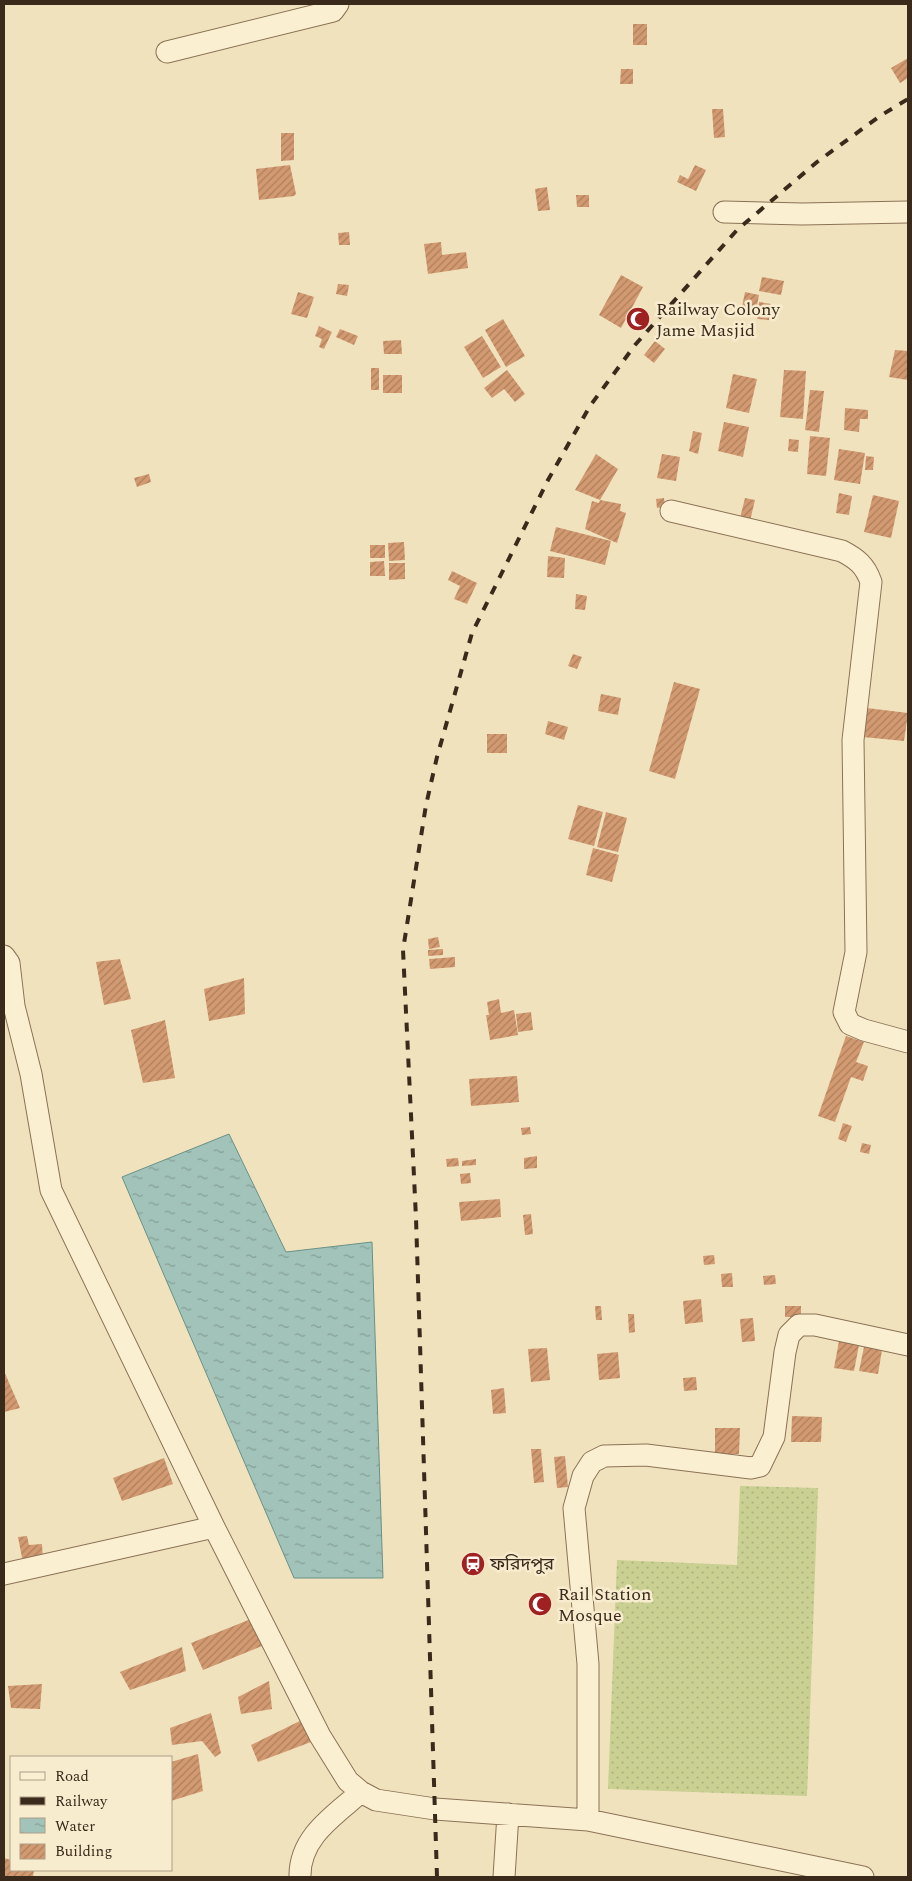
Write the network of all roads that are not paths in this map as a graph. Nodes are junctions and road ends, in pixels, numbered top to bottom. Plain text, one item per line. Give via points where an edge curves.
1 (338, 4) edge
2 (168, 52) dead end
3 (724, 212) dead end
4 (908, 212) edge
5 (671, 511) dead end
6 (4, 956) edge
7 (908, 1042) edge
8 (908, 1345) edge
9 (214, 1527) junction
10 (4, 1574) edge
11 (361, 1792) junction
12 (508, 1814) junction
13 (588, 1820) junction
14 (300, 1877) edge
15 (504, 1877) edge
16 (863, 1877) edge

1 - 2 street via 333,11
3 - 4 street
5 - 7 street via 842,551 858,560 867,570 871,582 853,740 856,952 844,1012 850,1024
6 - 9 street via 9,963 14,1006 31,1074 51,1190
8 - 13 street via 815,1325 799,1325 789,1335 774,1437 760,1466 751,1468 646,1455 604,1456 592,1462 583,1476 574,1508 588,1664
9 - 10 street
9 - 11 street via 320,1736 348,1781
11 - 12 street via 376,1800 413,1807
11 - 14 street via 316,1831 302,1860
12 - 13 street
12 - 15 street
13 - 16 street

